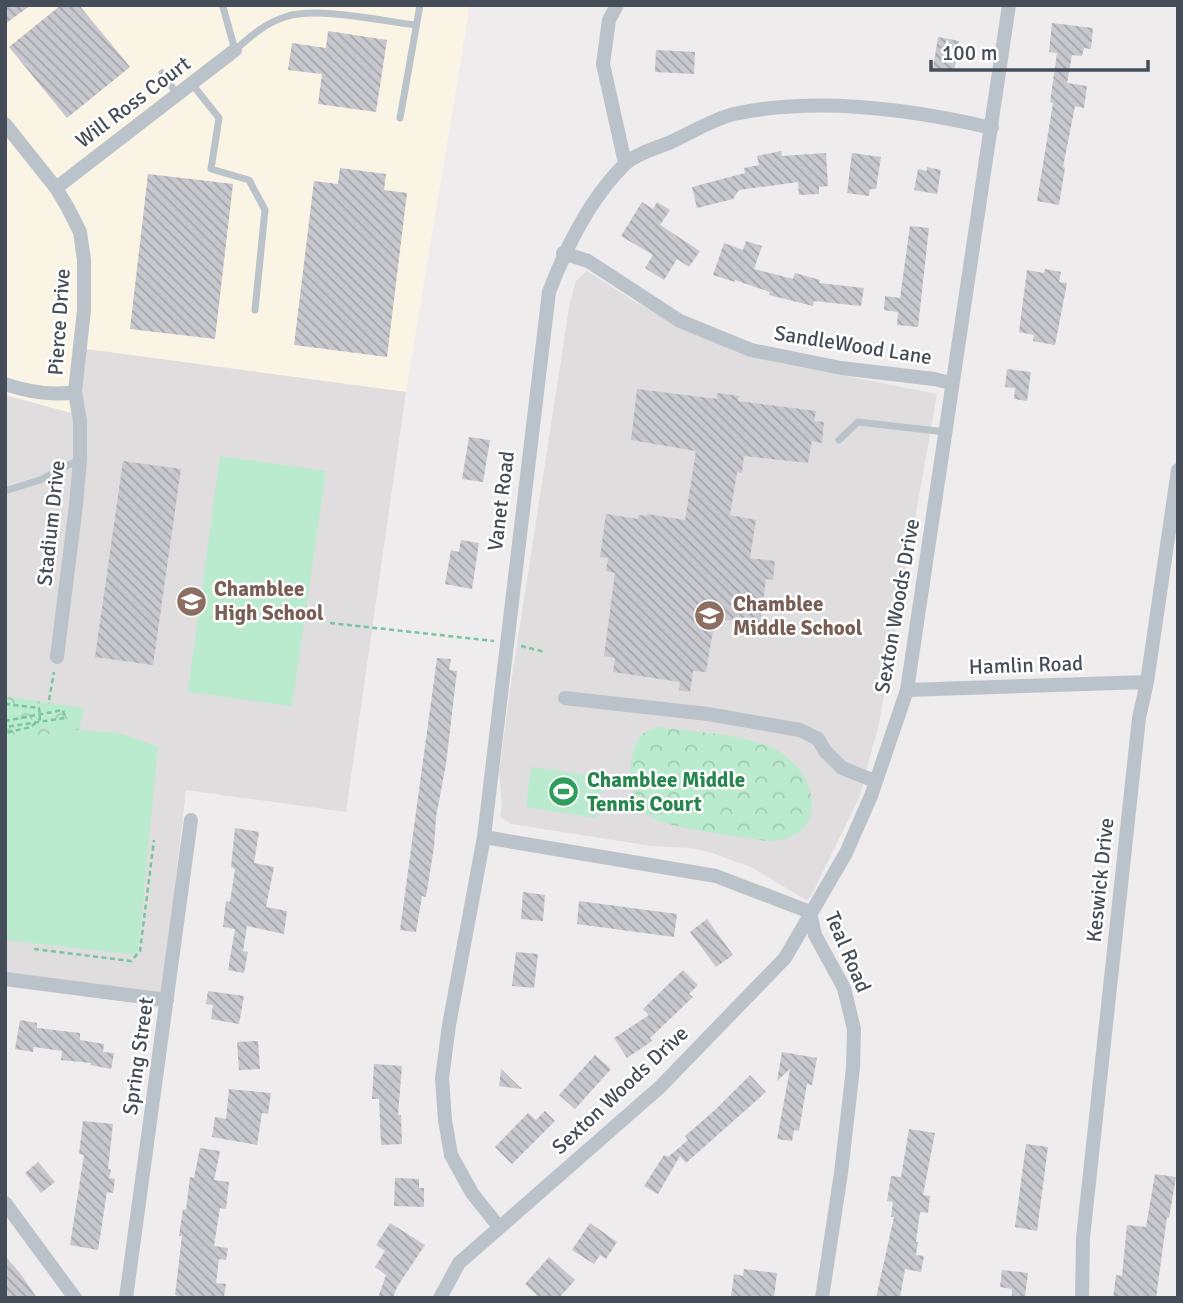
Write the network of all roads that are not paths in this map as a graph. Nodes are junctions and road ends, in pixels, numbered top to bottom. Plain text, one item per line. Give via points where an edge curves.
1 (420, 5) edge
2 (617, 5) edge
3 (1009, 5) edge
4 (223, 7) dead end
5 (416, 25) junction
6 (235, 50) junction
7 (162, 74) dead end
8 (192, 83) junction
9 (178, 95) junction
10 (400, 118) dead end
11 (5, 124) edge
12 (992, 128) junction
13 (625, 163) junction
14 (56, 188) junction
15 (564, 254) junction
16 (255, 310) dead end
17 (951, 383) junction
18 (5, 384) edge
19 (75, 393) junction
20 (947, 432) junction
21 (839, 440) dead end
22 (80, 458) junction
23 (1178, 470) edge
24 (5, 491) edge
25 (57, 657) road end
26 (1147, 682) junction
27 (906, 690) junction
28 (565, 698) dead end
29 (875, 781) junction
30 (191, 820) dead end
31 (484, 837) junction
32 (810, 912) junction
33 (5, 979) edge
34 (167, 1000) junction
35 (5, 1203) edge
36 (499, 1227) junction
37 (75, 1298) edge
38 (126, 1298) edge
39 (440, 1298) edge
40 (822, 1298) edge
41 (1082, 1298) edge

1 - 5 lane
2 - 13 street via 609,20 603,64
3 - 12 street, Sexton Woods Drive
4 - 6 lane
5 - 6 lane via 315,13 286,16 257,31
5 - 10 lane
6 - 8 street, Will Ross Court
7 - 9 lane
8 - 9 street, Will Ross Court
8 - 16 lane via 219,118 211,169 249,180 265,210
9 - 14 street, Will Ross Court
11 - 14 street, Pierce Drive
12 - 13 street, Vanet Road via 896,111 788,107 732,115
12 - 17 street, Sexton Woods Drive
13 - 15 street, Vanet Road via 590,207
14 - 19 street, Pierce Drive via 80,232 84,260 85,310
15 - 17 street, SandleWood Lane via 588,261 680,321 751,350
15 - 31 street, Vanet Road via 549,292
17 - 20 street, Sexton Woods Drive
18 - 19 street, Pierce Drive via 25,391
19 - 22 street, Stadium Drive
20 - 21 lane via 858,422
20 - 27 street, Sexton Woods Drive
22 - 24 lane via 40,480
22 - 25 street, Stadium Drive
23 - 26 street, Keswick Drive
26 - 27 street, Hamlin Road
26 - 41 street, Keswick Drive via 1137,731 1083,1238
27 - 29 street, Sexton Woods Drive
28 - 29 street via 800,730 818,739 842,768
29 - 32 street, Sexton Woods Drive via 846,853
30 - 34 street, Spring Street
31 - 32 street, Teal Road via 716,876
31 - 36 street, Vanet Road via 442,1078 451,1155 472,1193
32 - 36 street, Sexton Woods Drive via 785,958 660,1087
32 - 40 street, Teal Road via 815,936 844,988 854,1029 841,1173
33 - 34 street
34 - 38 street, Spring Street
35 - 37 street
36 - 39 street, Sexton Woods Drive via 459,1263

